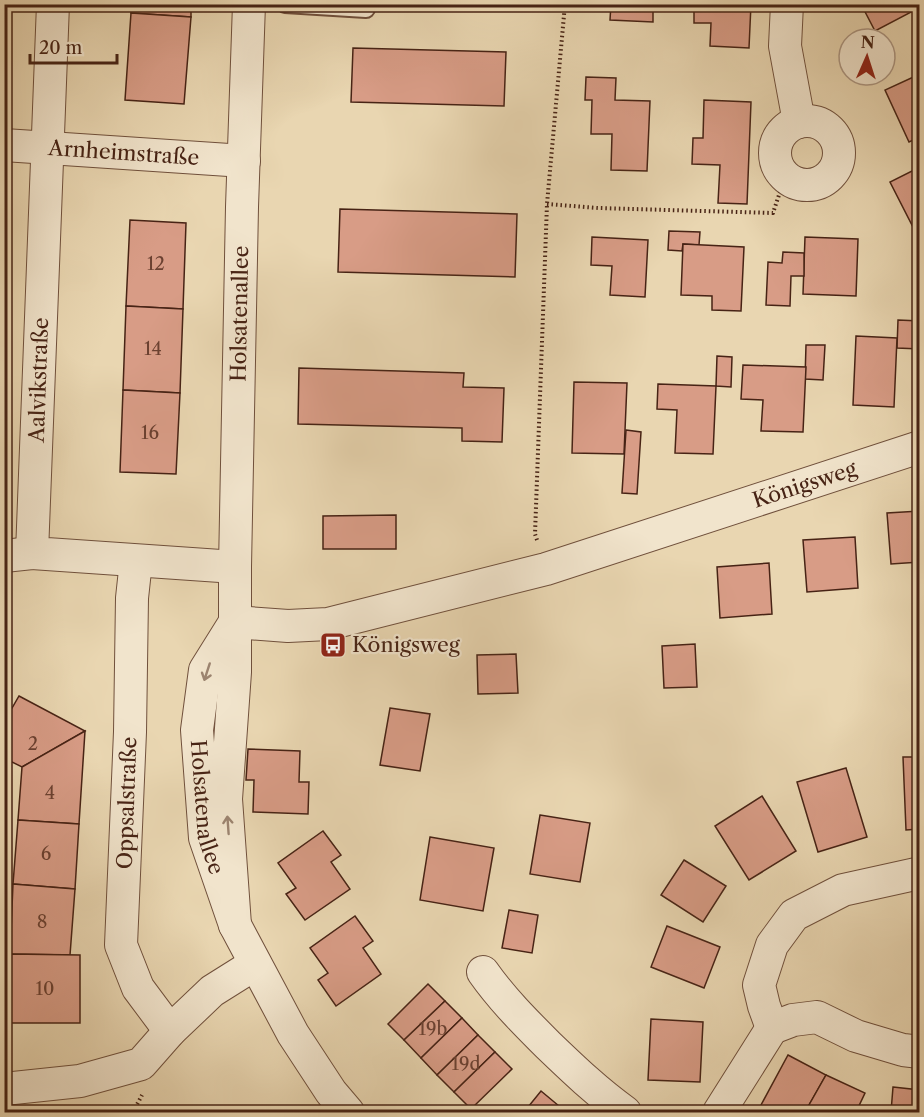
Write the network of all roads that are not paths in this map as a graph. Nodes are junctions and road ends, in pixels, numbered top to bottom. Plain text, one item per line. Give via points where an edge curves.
1 (53, 4) edge
2 (269, 4) edge
3 (285, 4) edge
4 (787, 4) edge
5 (249, 5) edge
6 (366, 9) dead end
7 (799, 122) junction
8 (4, 145) edge
9 (47, 148) junction
10 (244, 161) junction
11 (920, 447) edge
12 (18, 554) edge
13 (136, 561) junction
14 (235, 567) junction
15 (235, 622) junction
16 (920, 873) edge
17 (255, 964) junction
18 (483, 972) dead end
19 (772, 1028) junction
20 (170, 1031) junction
21 (920, 1052) edge
22 (4, 1089) edge
23 (348, 1113) edge
24 (625, 1113) edge
25 (719, 1113) edge

1 - 9 street, Aalvikstraße
2 - 5 lane
3 - 6 lane
4 - 7 street via 785,46
5 - 10 street, Holsatenallee
7 - 7 street via 820,124 830,131 839,150 833,171 816,184 794,183 785,177 776,160 782,133
8 - 9 street, Arnheimstraße
9 - 10 street, Arnheimstraße
9 - 12 street, Aalvikstraße
10 - 14 street, Holsatenallee
11 - 15 street, Königsweg via 546,569 328,624
12 - 13 street, Aalvikstraße
13 - 14 street, Aalvikstraße
13 - 20 street, Oppsalstraße via 121,945 138,988
14 - 15 street, Holsatenallee
15 - 17 street, Holsatenallee via 226,799 235,925
16 - 19 street via 843,890 795,915 772,945 759,985
17 - 20 street via 212,991
17 - 23 street, Holsatenallee via 292,1035
18 - 24 street via 499,995 549,1045
19 - 21 street via 817,1017 856,1036
19 - 25 street
20 - 22 street via 141,1064 80,1081

